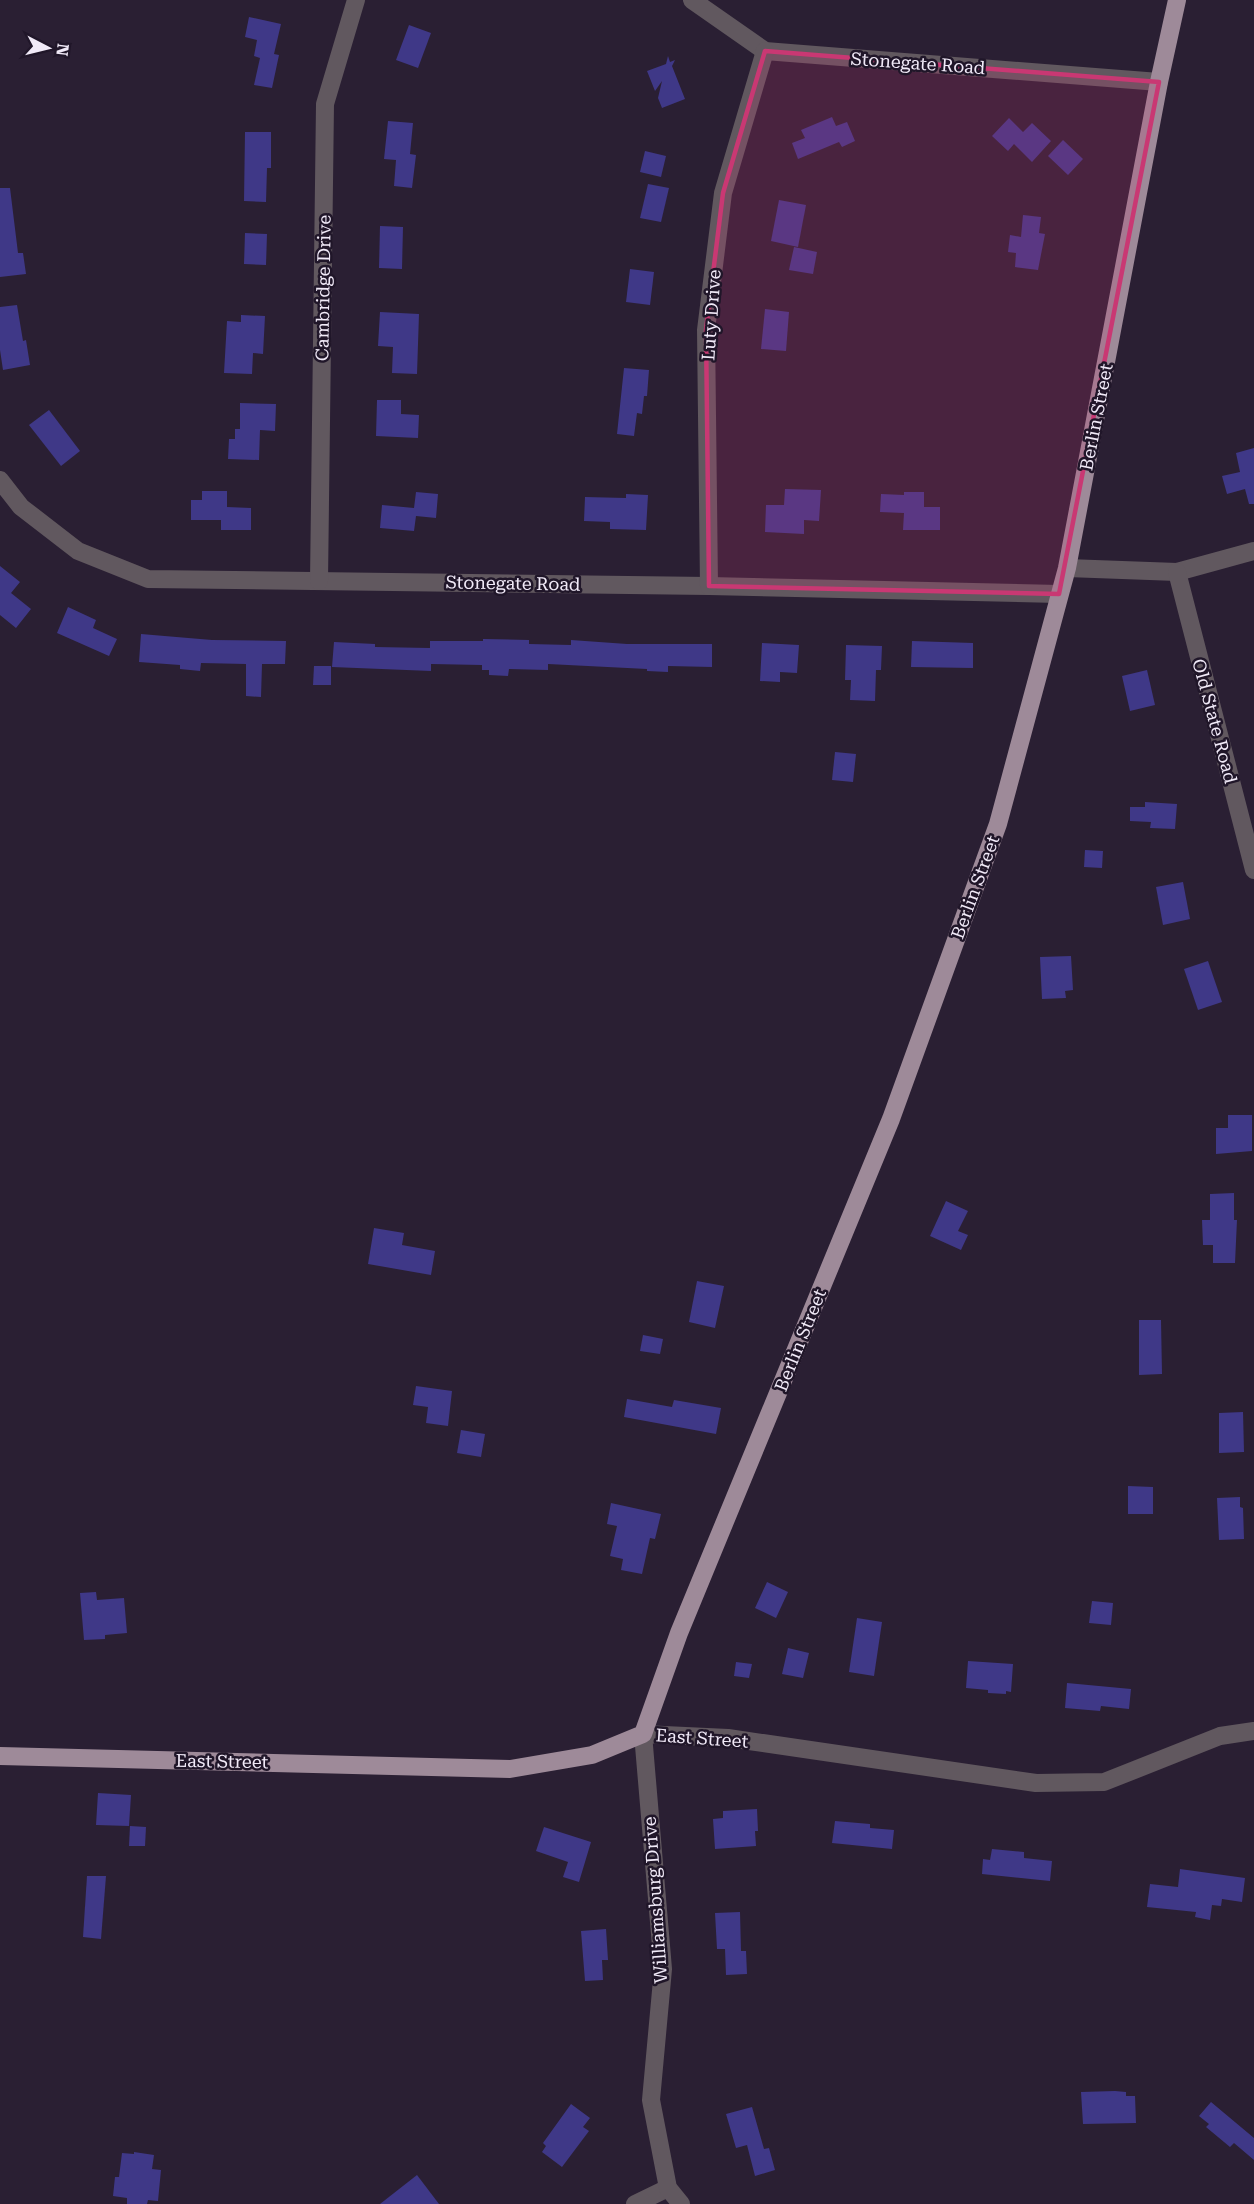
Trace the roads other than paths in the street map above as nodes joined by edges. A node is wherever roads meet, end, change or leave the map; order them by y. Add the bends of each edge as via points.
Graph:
1 (356, 0) edge
2 (692, 0) edge
3 (1177, 0) edge
4 (765, 51) junction
5 (1159, 82) junction
6 (0, 480) edge
7 (1254, 551) edge
8 (1067, 568) junction
9 (1177, 572) junction
10 (319, 581) junction
11 (709, 586) junction
12 (1059, 594) junction
13 (1254, 870) edge
14 (1254, 1731) edge
15 (643, 1734) junction
16 (0, 1756) edge
17 (668, 2188) junction
18 (635, 2204) edge
19 (681, 2204) edge

1 - 10 street, Cambridge Drive via 325,104
2 - 4 street
3 - 5 main road, Berlin Street
4 - 5 street, Stonegate Road
4 - 11 street, Luty Drive via 723,193 706,330
5 - 8 main road, Berlin Street
6 - 10 street, Stonegate Road via 21,507 78,551 147,579
7 - 9 street
8 - 9 street
8 - 12 main road, Berlin Street
9 - 13 street, Old State Road
10 - 11 street, Stonegate Road
11 - 12 street, Stonegate Road
12 - 15 main road, Berlin Street via 998,824 891,1119 679,1633
14 - 15 street, East Street via 1220,1736 1104,1782 1036,1784 728,1738
15 - 16 main road, East Street via 592,1755 510,1769
15 - 17 street, Williamsburg Drive via 663,1969 651,2100
17 - 18 street
17 - 19 street, Williamsburg Drive

